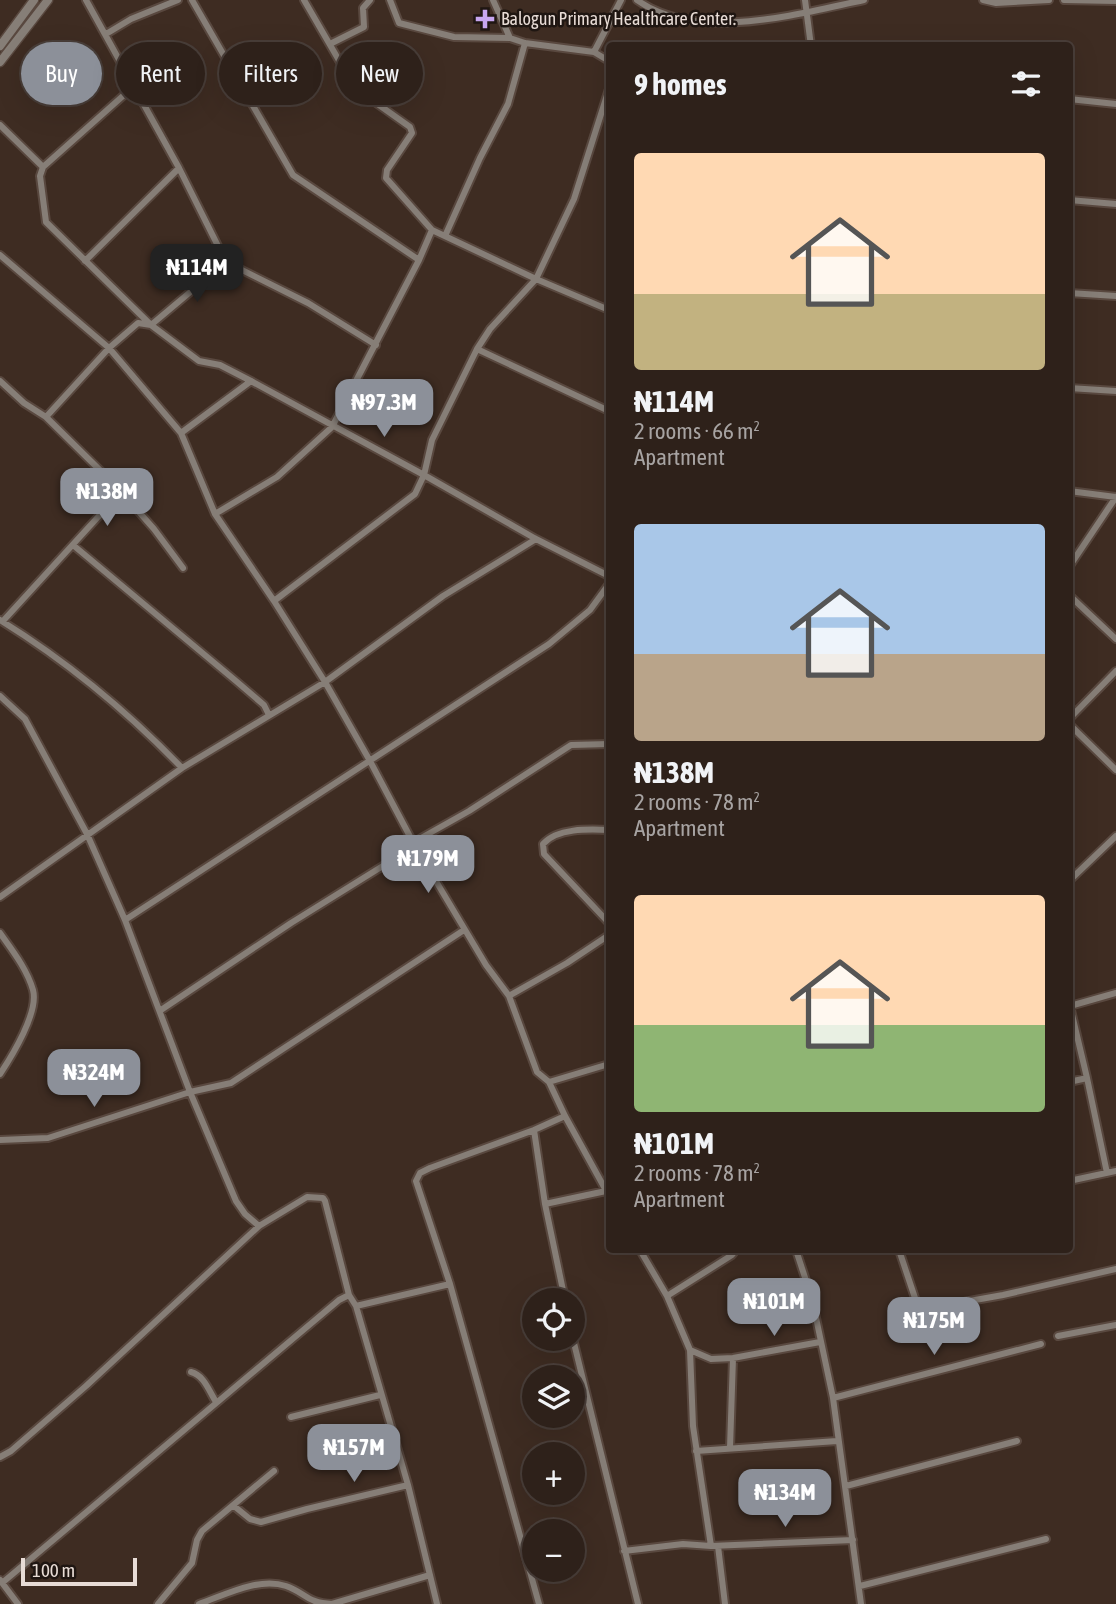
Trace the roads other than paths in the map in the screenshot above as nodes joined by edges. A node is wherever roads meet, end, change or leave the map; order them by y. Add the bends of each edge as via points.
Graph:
1 (34, 0) edge
2 (48, 0) edge
3 (86, 0) edge
4 (178, 0) edge
5 (192, 0) edge
6 (303, 0) edge
7 (370, 0) edge
8 (390, 0) edge
9 (494, 0) edge
10 (621, 0) edge
11 (637, 0) edge
12 (805, 0) edge
13 (864, 0) edge
14 (983, 0) edge
15 (1049, 0) edge
16 (1064, 0) edge
17 (1116, 1) edge
18 (807, 12) junction
19 (106, 34) junction
20 (509, 38) junction
21 (811, 42) edge
22 (525, 43) junction
23 (330, 44) junction
24 (0, 46) edge
25 (594, 52) junction
26 (116, 54) edge
27 (606, 59) edge
28 (0, 62) edge
29 (606, 98) edge
30 (1073, 99) edge
31 (116, 102) edge
32 (1116, 104) edge
33 (143, 105) edge
34 (0, 125) edge
35 (43, 167) junction
36 (179, 168) junction
37 (1073, 200) edge
38 (1116, 204) edge
39 (432, 230) junction
40 (445, 236) junction
41 (0, 255) edge
42 (419, 260) junction
43 (85, 261) junction
44 (226, 262) junction
45 (536, 279) junction
46 (1073, 293) edge
47 (1116, 296) edge
48 (606, 309) edge
49 (151, 325) junction
50 (376, 345) junction
51 (109, 348) junction
52 (477, 349) junction
53 (0, 380) edge
54 (251, 381) junction
55 (1073, 388) edge
56 (1116, 391) edge
57 (606, 410) edge
58 (46, 417) junction
59 (332, 427) junction
60 (181, 433) junction
61 (424, 475) junction
62 (1073, 492) edge
63 (123, 494) junction
64 (1116, 497) edge
65 (1108, 511) junction
66 (215, 513) junction
67 (1116, 514) edge
68 (536, 539) junction
69 (74, 545) junction
70 (1073, 561) edge
71 (183, 568) dead end
72 (606, 574) edge
73 (606, 588) edge
74 (1073, 598) edge
75 (274, 600) junction
76 (1, 620) edge
77 (1116, 639) edge
78 (1116, 671) edge
79 (325, 682) junction
80 (0, 696) edge
81 (269, 715) junction
82 (1073, 717) edge
83 (1073, 725) edge
84 (606, 744) edge
85 (370, 761) junction
86 (182, 768) junction
87 (1116, 771) edge
88 (606, 830) edge
89 (88, 834) junction
90 (1116, 836) edge
91 (415, 846) junction
92 (1073, 877) edge
93 (0, 897) edge
94 (125, 919) junction
95 (606, 920) edge
96 (464, 930) junction
97 (0, 933) edge
98 (606, 937) edge
99 (1116, 993) edge
100 (509, 996) junction
101 (1073, 1004) edge
102 (161, 1010) junction
103 (1073, 1018) edge
104 (606, 1065) edge
105 (0, 1074) edge
106 (1087, 1078) junction
107 (1073, 1081) edge
108 (549, 1082) junction
109 (190, 1092) junction
110 (565, 1116) junction
111 (534, 1130) junction
112 (0, 1140) edge
113 (1116, 1171) edge
114 (1107, 1173) junction
115 (1073, 1180) edge
116 (606, 1189) edge
117 (606, 1193) edge
118 (545, 1204) junction
119 (259, 1226) junction
120 (642, 1253) edge
121 (734, 1253) edge
122 (797, 1253) edge
123 (900, 1253) edge
124 (1116, 1269) edge
125 (450, 1283) junction
126 (562, 1288) edge
127 (349, 1295) junction
128 (667, 1296) junction
129 (356, 1306) junction
130 (1116, 1325) edge
131 (1058, 1336) dead end
132 (820, 1342) junction
133 (1041, 1344) dead end
134 (690, 1350) junction
135 (576, 1351) edge
136 (733, 1358) junction
137 (191, 1372) dead end
138 (380, 1395) junction
139 (833, 1398) junction
140 (216, 1402) junction
141 (291, 1417) dead end
142 (838, 1441) junction
143 (1017, 1441) dead end
144 (730, 1448) junction
145 (696, 1451) junction
146 (0, 1457) edge
147 (274, 1471) dead end
148 (408, 1485) junction
149 (846, 1486) junction
150 (234, 1506) junction
151 (1046, 1539) dead end
152 (853, 1540) junction
153 (714, 1546) junction
154 (624, 1551) junction
155 (430, 1575) junction
156 (1, 1581) edge
157 (860, 1586) junction
158 (18, 1604) edge
159 (158, 1604) edge
160 (199, 1604) edge
161 (437, 1604) edge
162 (539, 1604) edge
163 (638, 1604) edge
164 (725, 1604) edge
165 (861, 1604) edge

1 - 24 street
2 - 28 street
3 - 19 street
4 - 19 street
5 - 42 street via 293,175
6 - 23 street
7 - 23 street via 363,8 364,27
8 - 20 street via 399,23 454,37
9 - 20 street
10 - 25 street
11 - 18 street via 661,13 700,22
12 - 18 street
13 - 18 street
14 - 15 street
16 - 17 street
18 - 21 street
19 - 26 street
20 - 22 street
22 - 25 street
22 - 40 street via 508,104
23 - 39 street via 355,88 410,127 412,133 386,178
25 - 27 street
29 - 45 street via 574,199
30 - 32 street
31 - 35 street
33 - 36 street
34 - 35 street
35 - 43 street via 46,222
36 - 43 street
36 - 44 street
37 - 38 street
39 - 40 street
39 - 42 street
40 - 45 street
41 - 51 street
42 - 50 street
43 - 49 street
44 - 49 street
44 - 50 street via 309,303
45 - 48 street
45 - 52 street via 490,328
46 - 47 street
49 - 51 street via 138,323
49 - 54 street via 199,361 220,365
50 - 59 street
51 - 58 street
51 - 60 street
52 - 57 street
52 - 61 street via 432,440
53 - 58 street
54 - 59 street
54 - 60 street
55 - 56 street
58 - 63 street
59 - 61 street
59 - 66 street via 277,477
60 - 66 street
61 - 68 street
61 - 75 street via 415,494
62 - 64 street
63 - 69 street
63 - 71 street
64 - 65 street
65 - 67 street
65 - 70 street
66 - 75 street
68 - 72 street
68 - 79 street via 443,596
69 - 76 street
69 - 81 street via 264,705
73 - 85 street via 590,610 549,644
74 - 77 street
75 - 79 street
76 - 86 street via 138,722
78 - 82 street
79 - 81 street
79 - 85 street
80 - 89 street via 24,719
81 - 86 street
83 - 87 street
84 - 91 street via 571,745
85 - 91 street
85 - 94 street
86 - 89 street
88 - 95 street via 567,832 549,837 543,844 544,854
89 - 93 street
89 - 94 street
90 - 92 street
91 - 96 street
91 - 102 street
94 - 102 street
96 - 100 street
96 - 109 street via 231,1083
97 - 105 street via 20,962 33,990 34,1005
98 - 100 street
99 - 101 street
100 - 108 street via 537,1072
102 - 109 street
103 - 106 street
104 - 108 street
106 - 107 street
106 - 114 street
108 - 110 street
109 - 112 street via 48,1138
109 - 119 street via 236,1201
110 - 111 street
110 - 116 street
111 - 118 street
111 - 125 street via 420,1173 416,1181
113 - 114 street
114 - 115 street
117 - 118 street
118 - 126 street
119 - 127 street via 307,1197 323,1198
119 - 146 street via 86,1386
120 - 128 street
121 - 128 street
122 - 132 street
123 - 124 street via 917,1304 925,1309
125 - 129 street
125 - 162 street
127 - 129 street
127 - 140 street
128 - 134 street
129 - 138 street
130 - 131 street
132 - 136 street
132 - 139 street
133 - 139 street
134 - 136 street via 711,1359
134 - 145 street
135 - 154 street
136 - 144 street
137 - 140 street via 202,1378
138 - 141 street
138 - 148 street
139 - 142 street
140 - 156 street
142 - 144 street
142 - 149 street
143 - 149 street
144 - 145 street
145 - 153 street
147 - 150 street
148 - 150 street via 261,1522
148 - 155 street
149 - 152 street
150 - 159 street via 202,1531 192,1563
151 - 157 street
152 - 153 street
152 - 157 street
153 - 154 street via 683,1544
153 - 164 street
154 - 163 street
155 - 160 street via 332,1604 316,1603 271,1582
155 - 161 street
156 - 158 street
157 - 165 street

